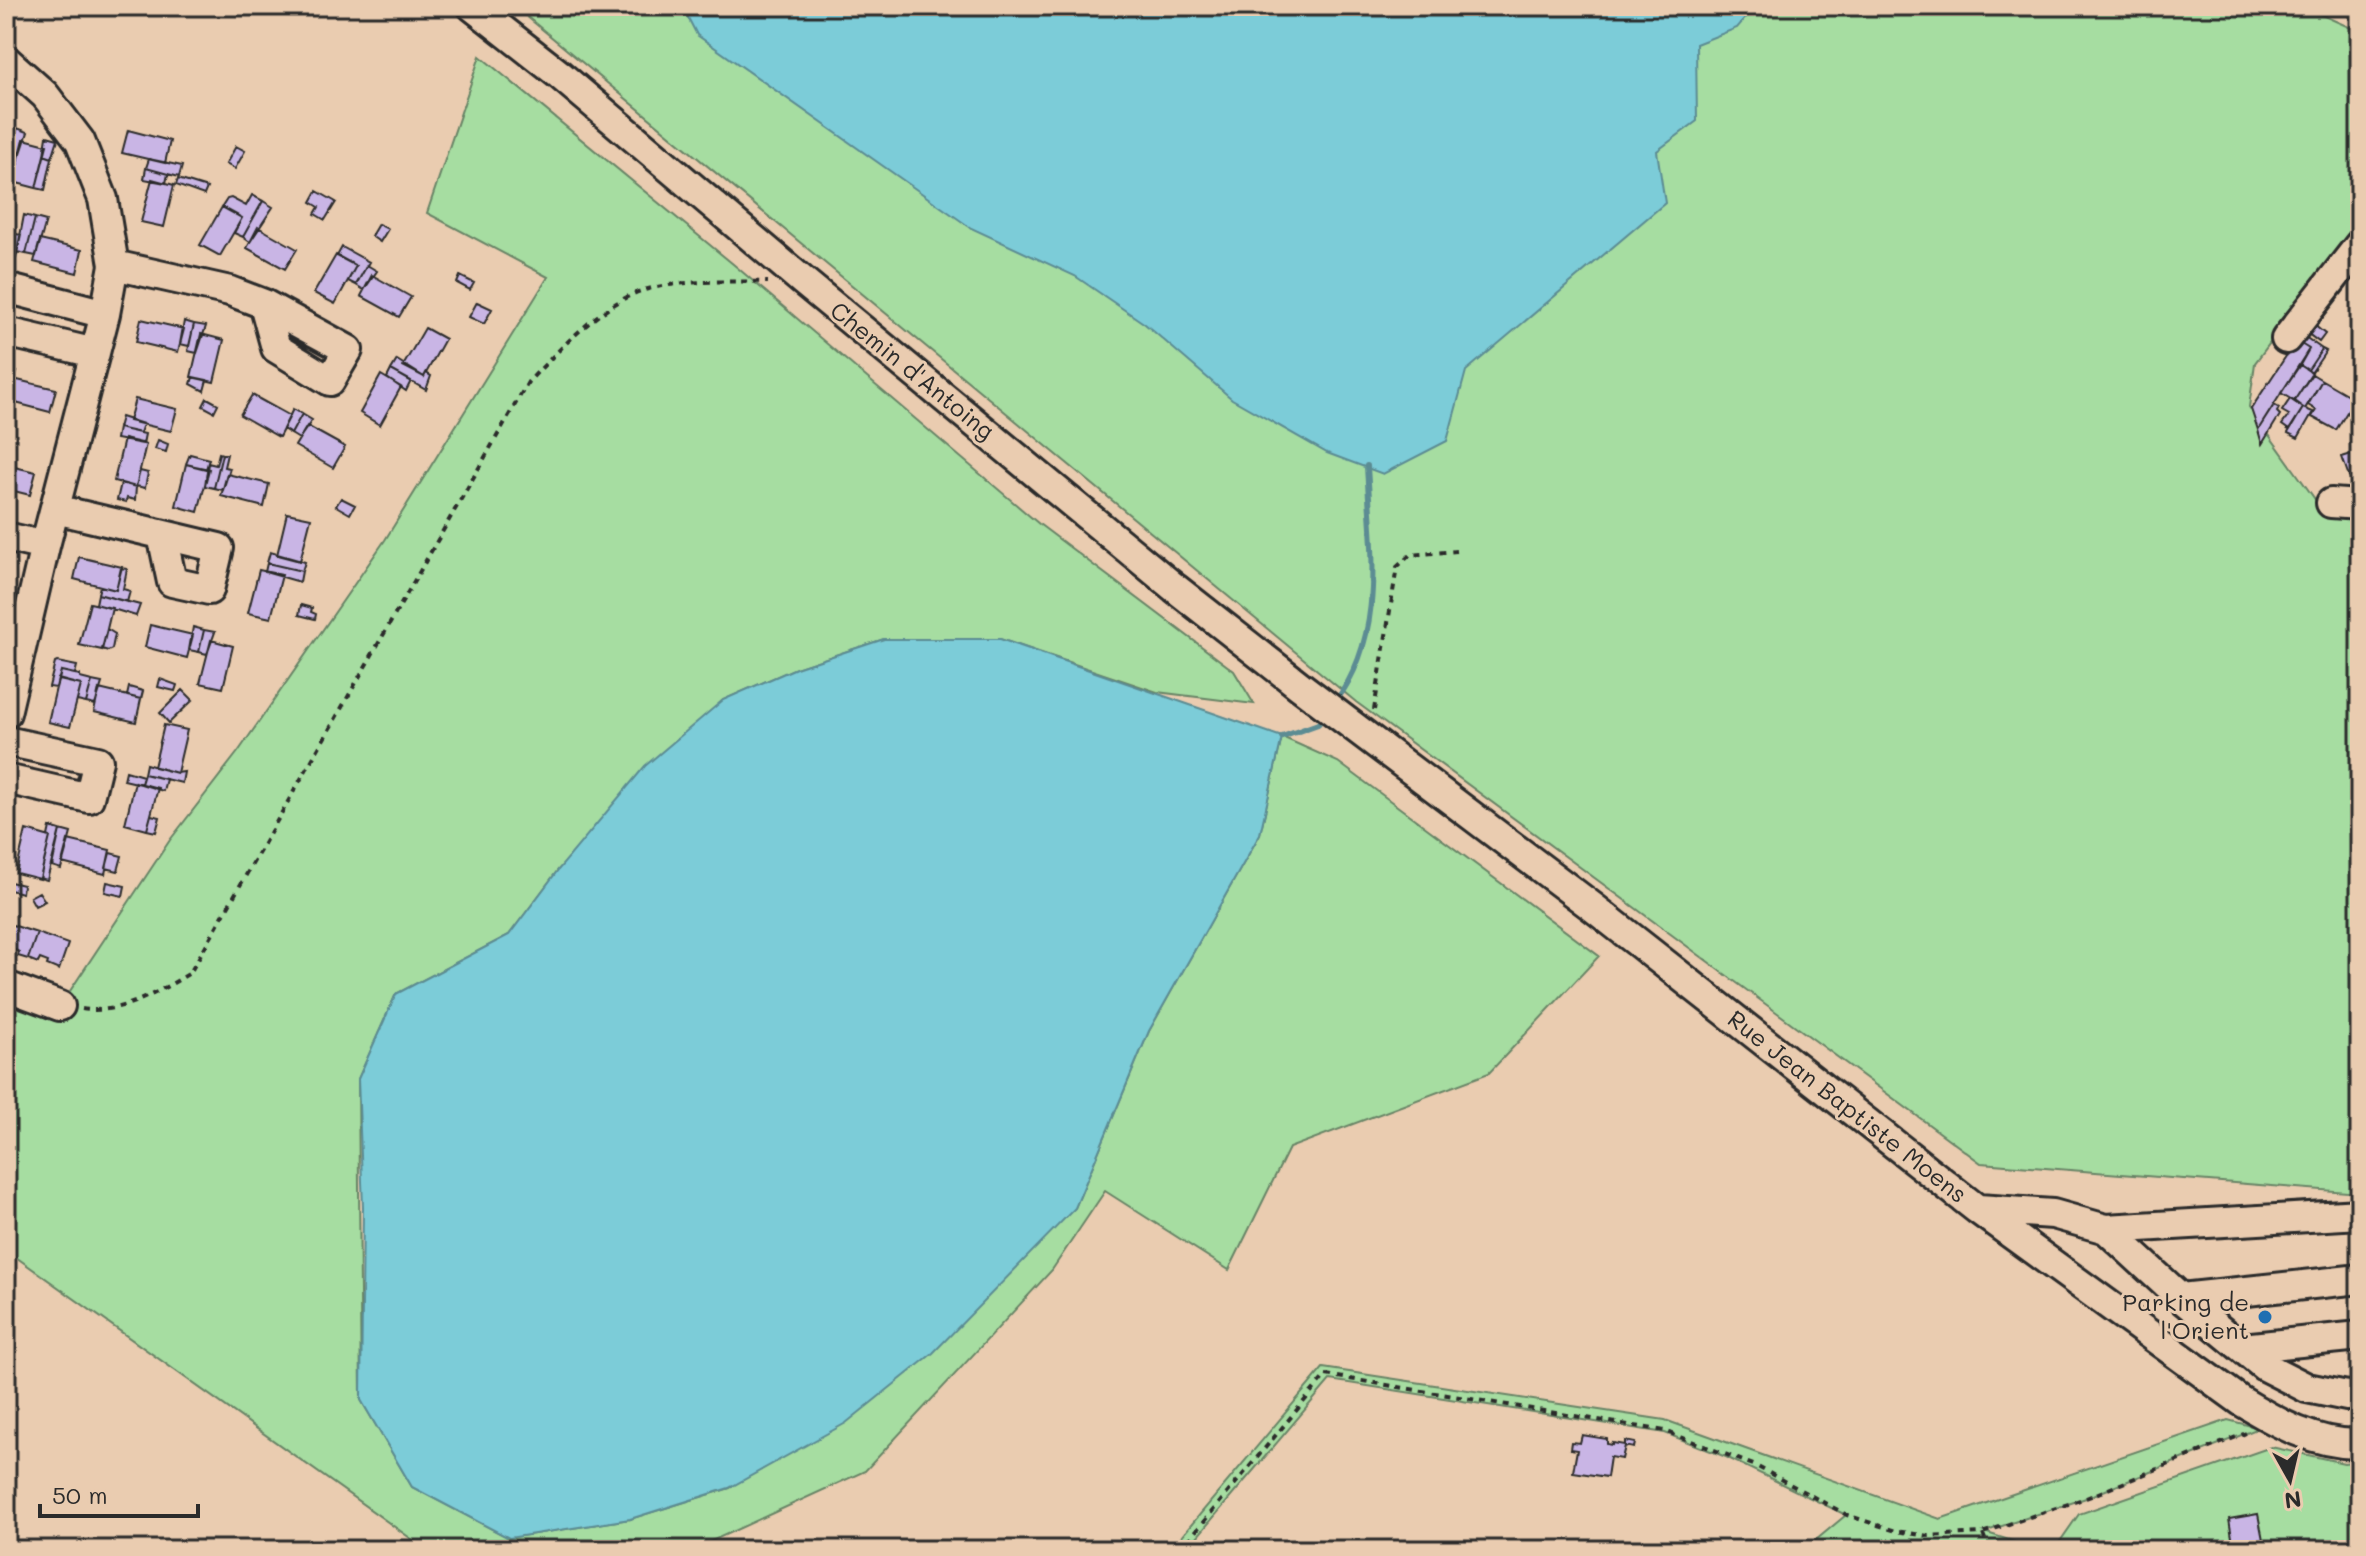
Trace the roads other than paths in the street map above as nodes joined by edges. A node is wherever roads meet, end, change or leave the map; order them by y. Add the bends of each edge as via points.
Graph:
1 (472, 6) edge
2 (6, 60) edge
3 (2360, 244) edge
4 (114, 265) junction
5 (6, 288) edge
6 (264, 304) dead end
7 (105, 314) junction
8 (6, 332) edge
9 (2286, 339) dead end
10 (95, 353) junction
11 (2331, 503) dead end
12 (2360, 505) edge
13 (55, 509) junction
14 (162, 535) dead end
15 (6, 537) edge
16 (45, 546) junction
17 (6, 713) edge
18 (1364, 722) joint
19 (6, 741) edge
20 (6, 779) edge
21 (6, 986) edge
22 (60, 1006) road end
23 (1977, 1209) junction
24 (2360, 1214) edge
25 (2106, 1229) junction
26 (2360, 1279) edge
27 (2181, 1298) junction
28 (2360, 1336) edge
29 (2242, 1348) junction
30 (2360, 1395) edge
31 (2360, 1444) edge

1 - 18 street, Chemin d'Antoing via 1175,588 1300,686
2 - 4 street via 45,95 80,141 103,199
3 - 9 street
4 - 6 street via 230,291
4 - 7 street
5 - 7 street
7 - 10 street
8 - 10 street
10 - 13 street
11 - 12 street
13 - 14 street
13 - 16 street
15 - 16 street
16 - 17 street
18 - 23 street, Rue Jean Baptiste Moens
19 - 20 street via 98,761 89,798
21 - 22 street
23 - 25 street via 2053,1214
23 - 31 street, Rue Jean Baptiste Moens via 2279,1425
24 - 25 street
25 - 27 street
26 - 27 street
27 - 29 street
28 - 29 street
29 - 30 street via 2307,1388

